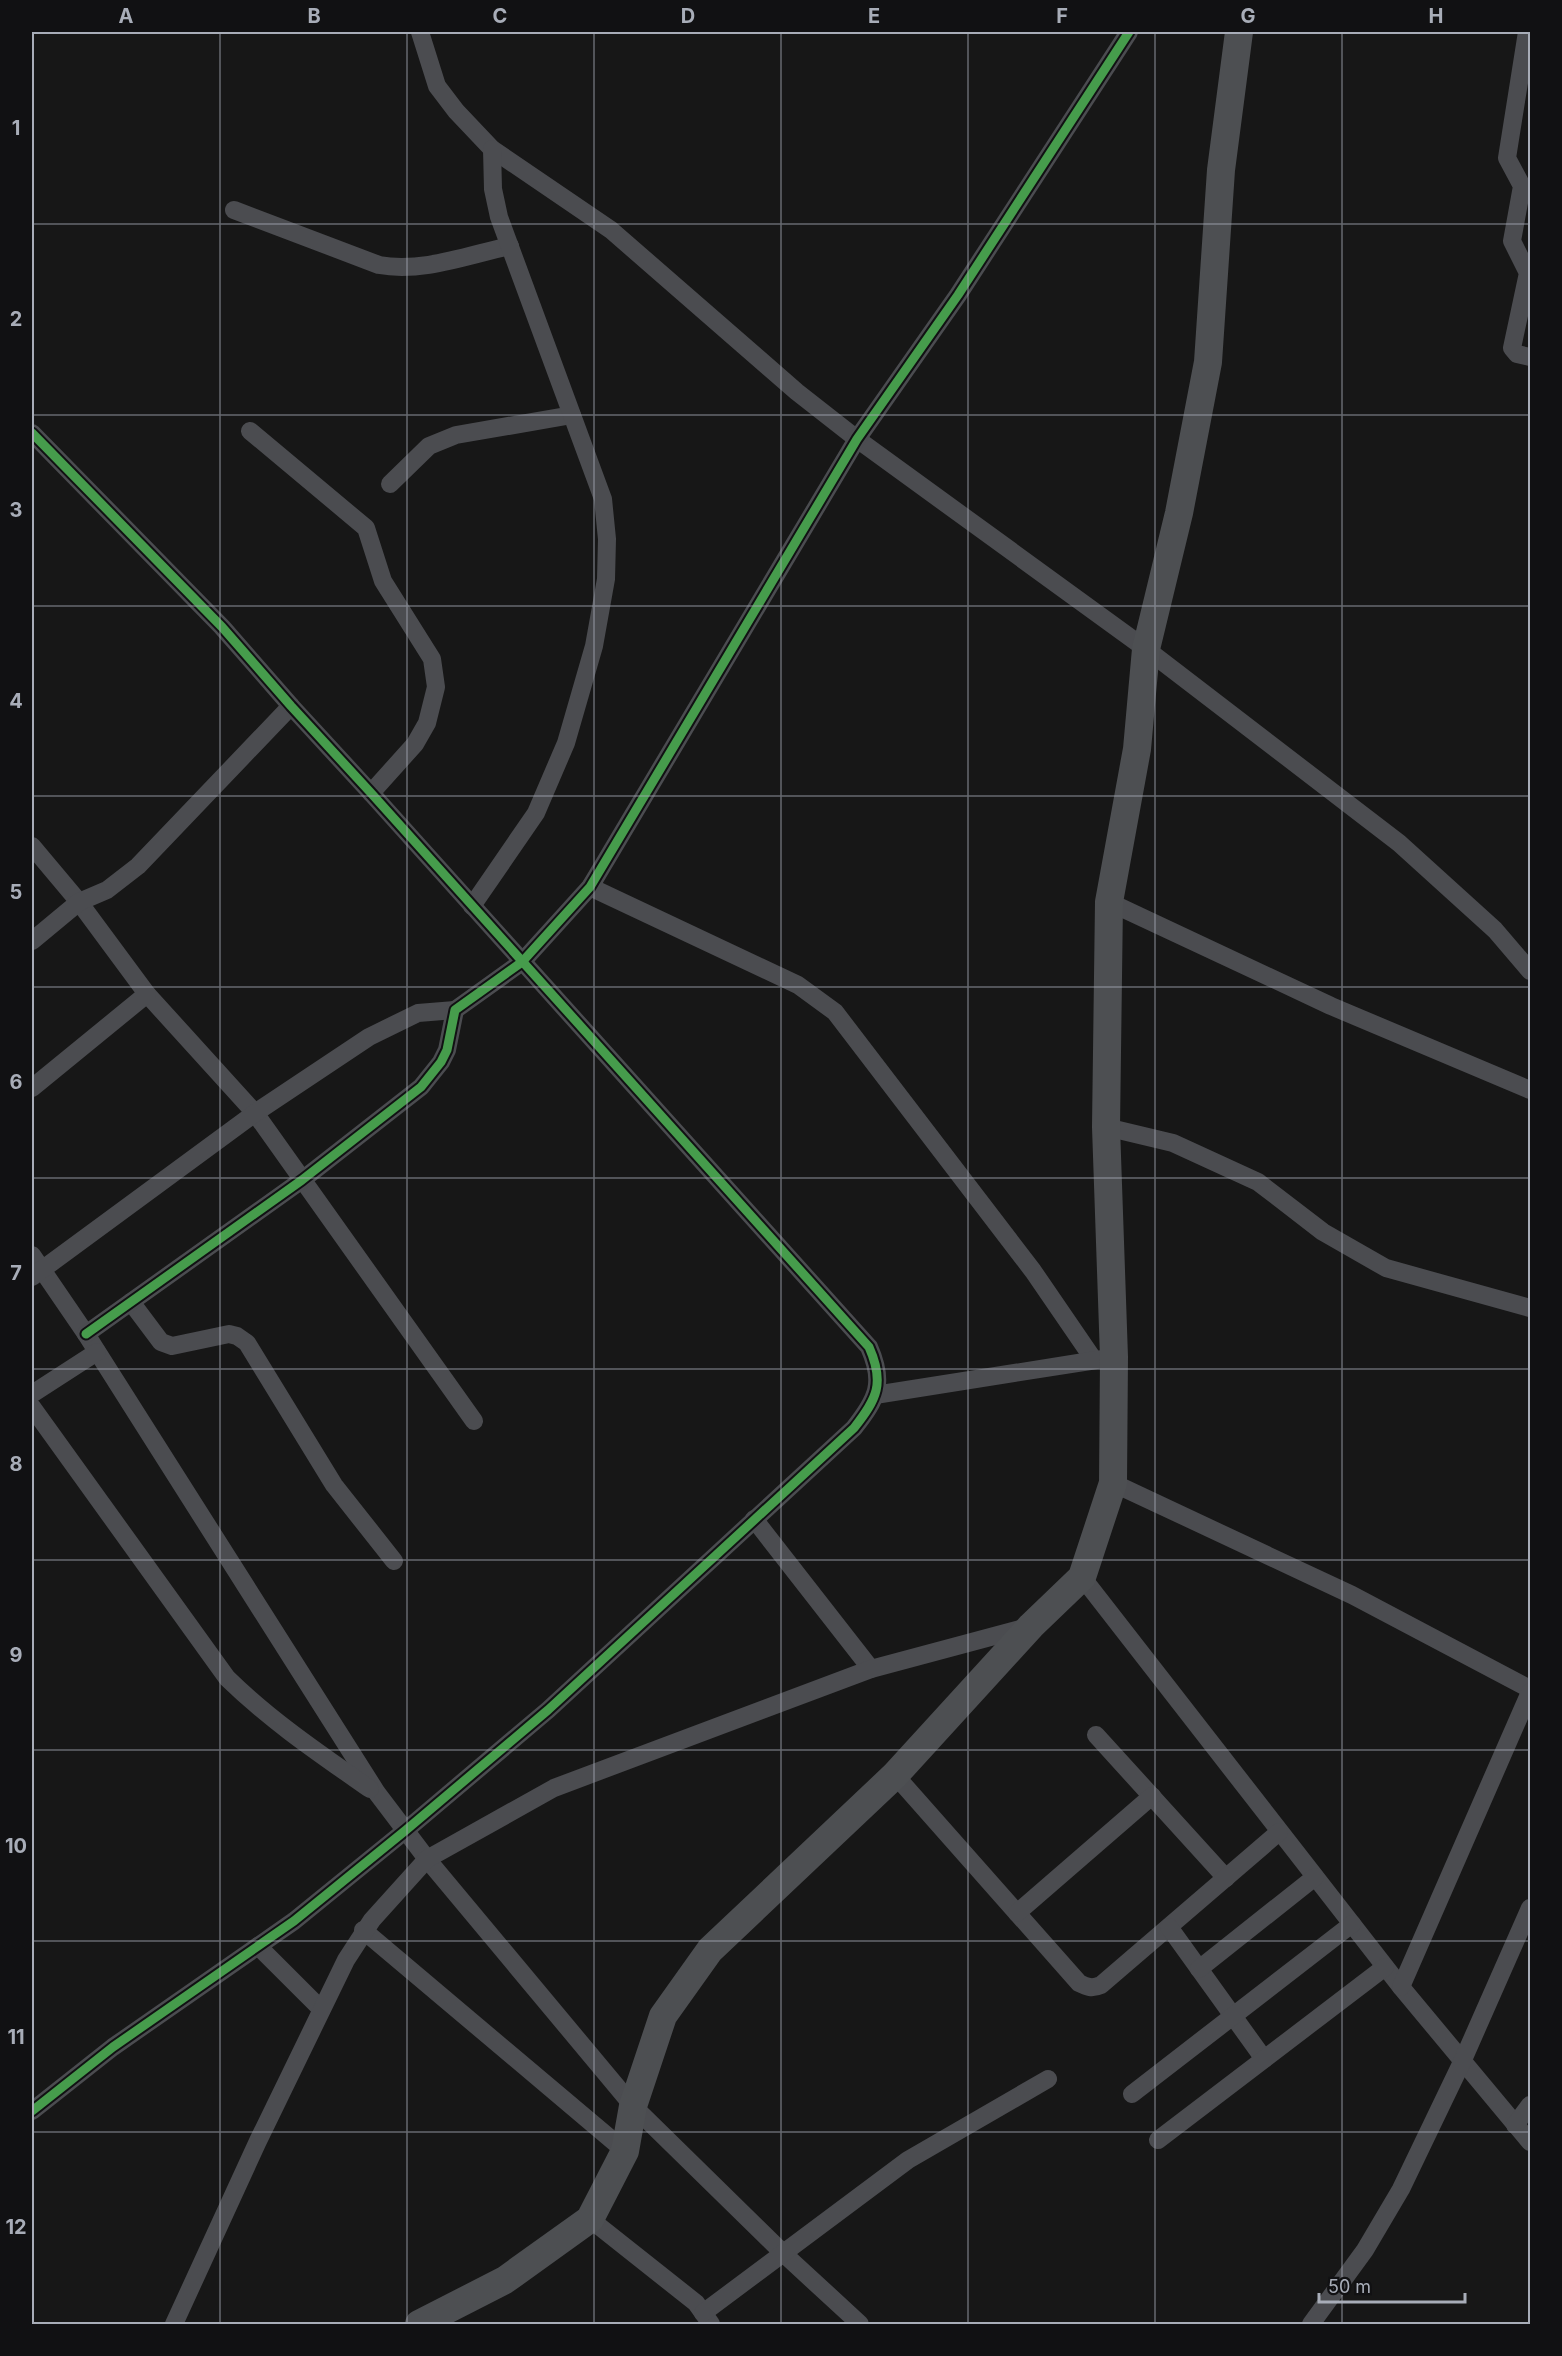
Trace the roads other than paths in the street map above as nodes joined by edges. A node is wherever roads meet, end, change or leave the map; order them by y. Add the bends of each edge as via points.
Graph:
1 (420, 32) edge
2 (1129, 32) edge
3 (1239, 32) edge
4 (1527, 32) edge
5 (492, 149) junction
6 (234, 210) dead end
7 (510, 246) junction
8 (1530, 357) edge
9 (572, 415) junction
10 (250, 431) dead end
11 (32, 433) edge
12 (857, 439) junction
13 (390, 484) dead end
14 (1146, 649) junction
15 (291, 706) junction
16 (371, 793) junction
17 (32, 846) edge
18 (590, 886) junction
19 (80, 902) junction
20 (1109, 902) junction
21 (472, 906) junction
22 (32, 941) edge
23 (522, 962) junction
24 (1530, 971) edge
25 (147, 994) junction
26 (455, 1010) junction
27 (32, 1088) edge
28 (1530, 1090) edge
29 (255, 1113) junction
30 (1107, 1127) junction
31 (302, 1180) junction
32 (35, 1266) edge
33 (131, 1302) junction
34 (1530, 1308) edge
35 (86, 1334) junction
36 (97, 1352) junction
37 (1104, 1359) junction
38 (32, 1394) edge
39 (875, 1395) junction
40 (32, 1407) edge
41 (474, 1421) dead end
42 (1113, 1483) junction
43 (754, 1519) junction
44 (394, 1561) dead end
45 (1082, 1577) junction
46 (1031, 1626) junction
47 (871, 1669) junction
48 (1530, 1691) edge
49 (1096, 1735) dead end
50 (895, 1775) junction
51 (377, 1793) junction
52 (1152, 1796) junction
53 (406, 1830) junction
54 (1279, 1832) junction
55 (427, 1859) junction
56 (1315, 1877) junction
57 (1226, 1878) junction
58 (1530, 1908) edge
59 (1017, 1913) junction
60 (1352, 1924) junction
61 (1168, 1927) junction
62 (363, 1930) junction
63 (258, 1946) junction
64 (1385, 1967) junction
65 (1199, 1969) junction
66 (1401, 1987) junction
67 (321, 2009) junction
68 (1233, 2016) junction
69 (1264, 2059) junction
70 (1462, 2062) junction
71 (1048, 2079) dead end
72 (1132, 2094) dead end
73 (1530, 2105) edge
74 (633, 2106) junction
75 (32, 2110) edge
76 (1515, 2125) junction
77 (1158, 2140) dead end
78 (1530, 2142) edge
79 (625, 2151) junction
80 (590, 2219) junction
81 (784, 2254) junction
82 (707, 2319) edge
83 (174, 2325) edge
84 (419, 2325) edge
85 (860, 2325) edge
86 (1311, 2325) edge

1 - 5 street via 437,86
2 - 12 street via 958,295
3 - 14 main road via 1221,170 1208,362 1179,513
4 - 8 street via 1507,158 1522,186 1512,241 1528,273 1512,348 1517,354
5 - 7 street via 495,203
5 - 12 street via 611,230 797,392
6 - 7 street via 393,267 411,268
7 - 9 street
9 - 13 street via 456,435 429,446
9 - 21 street via 603,499 607,539 606,579 594,646 566,743 536,813
10 - 16 street via 366,528 383,581 432,659 436,687 428,723 415,744
11 - 15 street via 222,627
12 - 14 street
12 - 18 street
14 - 20 main road via 1137,749
14 - 24 street via 1399,843 1495,930
15 - 16 street
15 - 19 street via 138,866 107,891
16 - 21 street
17 - 19 street
18 - 23 street
18 - 37 street via 798,986 835,1012
19 - 22 street
19 - 25 street
20 - 28 street via 1331,1006
20 - 30 main road
21 - 23 street
23 - 26 street
23 - 39 street via 869,1347 878,1368
25 - 27 street
25 - 29 street
26 - 29 street via 418,1013 369,1037
26 - 31 street via 447,1050 422,1087
29 - 31 street
29 - 32 street
30 - 34 street via 1173,1143 1258,1182 1323,1233 1386,1268
30 - 37 main road
31 - 33 street
31 - 41 street
32 - 35 street
33 - 35 street
33 - 44 street via 165,1344 172,1346 229,1334 247,1343 334,1485
35 - 36 street
36 - 38 street
36 - 51 street
37 - 39 street
37 - 42 main road
39 - 43 street via 854,1428
40 - 51 street via 227,1678 287,1731
42 - 45 main road
42 - 48 street via 1352,1595
43 - 47 street
43 - 53 street via 548,1710
45 - 46 main road
45 - 54 street
46 - 47 street
46 - 50 main road
47 - 55 street via 554,1788
48 - 66 street
49 - 52 street
50 - 59 street
50 - 74 main road via 710,1950 663,2016
51 - 53 street
52 - 57 street
52 - 59 street
53 - 55 street
53 - 63 street
54 - 56 street
54 - 57 street
55 - 62 street
55 - 74 street
56 - 60 street
56 - 65 street
57 - 61 street
58 - 70 street
59 - 61 street via 1079,1983 1094,1988
60 - 64 street
60 - 68 street
61 - 65 street
62 - 67 street
62 - 79 street
63 - 67 street
63 - 75 street via 113,2047
64 - 66 street
64 - 69 street
65 - 68 street
66 - 70 street
67 - 83 street
68 - 69 street
68 - 72 street
69 - 77 street
70 - 76 street
70 - 86 street via 1401,2189 1365,2250
71 - 81 street via 908,2160
73 - 76 street
74 - 79 main road
74 - 81 street
76 - 78 street
79 - 80 main road
80 - 82 street via 696,2303
80 - 84 main road via 505,2280
81 - 82 street
81 - 85 street

